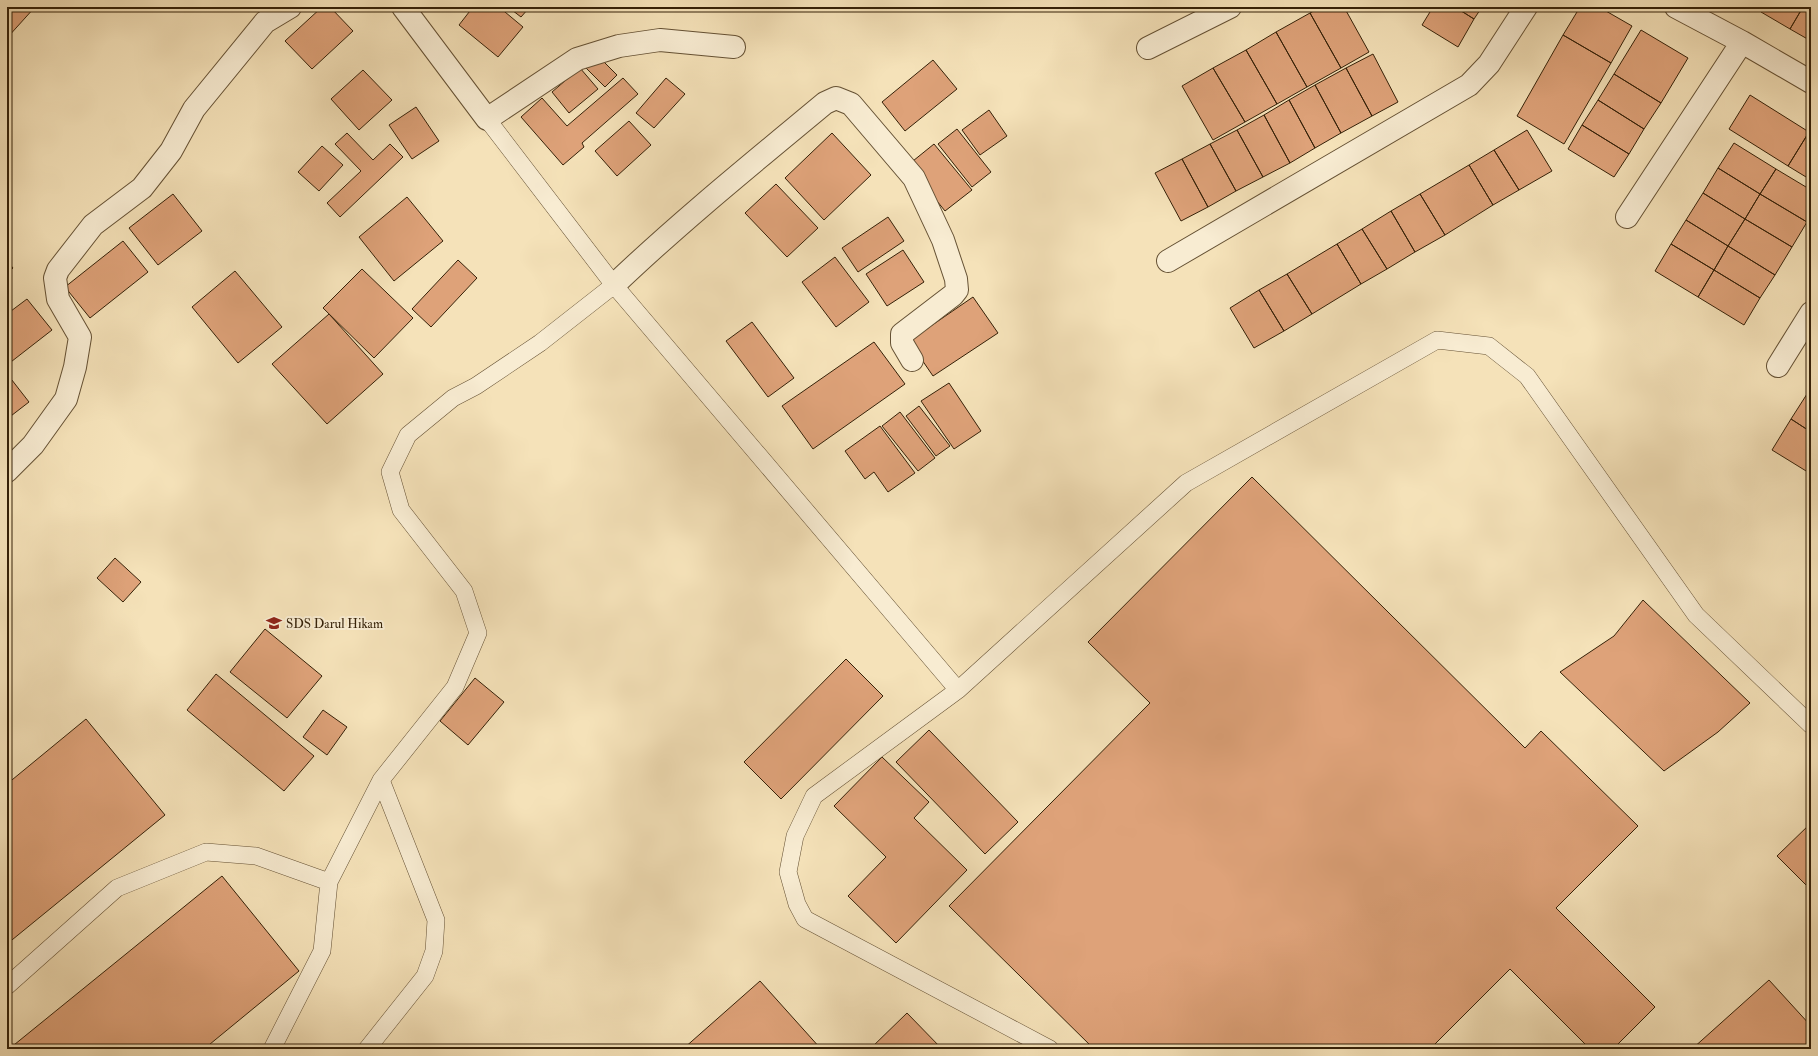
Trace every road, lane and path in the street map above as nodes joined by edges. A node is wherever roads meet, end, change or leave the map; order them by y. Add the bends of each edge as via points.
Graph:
1 (290, 7) edge
2 (403, 7) edge
3 (1230, 7) edge
4 (1526, 7) edge
5 (1676, 7) edge
6 (1742, 42) junction
7 (734, 48) dead end
8 (1148, 48) dead end
9 (1811, 82) edge
10 (487, 119) junction
11 (1627, 217) dead end
12 (1168, 261) dead end
13 (614, 285) junction
14 (1811, 313) edge
15 (912, 360) dead end
16 (1778, 366) dead end
17 (7, 471) edge
18 (958, 690) junction
19 (1811, 726) edge
20 (381, 780) junction
21 (329, 882) junction
22 (7, 986) edge
23 (272, 1049) edge
24 (368, 1049) edge
25 (1050, 1049) edge

1 - 17 street via 265,22 194,109 171,151 142,188 93,225 58,270 55,278 58,299 80,337 75,367 66,399 33,446
2 - 10 street
3 - 8 street
4 - 12 street via 1489,64 1469,85
5 - 6 street
6 - 9 street
6 - 11 street
7 - 10 street via 660,40 619,46 577,59
10 - 13 lane
13 - 15 street via 825,102 836,98 851,104 914,178 943,240 956,279 957,290 953,295 902,334 902,343
13 - 18 lane
13 - 20 lane via 540,343 476,386 453,398 408,435 390,472 401,510 464,591 478,633 455,687
14 - 16 street
18 - 19 lane via 1186,483 1437,340 1489,346 1527,376 1696,616
18 - 25 lane via 814,796 795,836 788,872 797,904 805,919
20 - 21 lane
20 - 24 lane via 436,920 434,951 425,976
21 - 22 lane via 256,856 206,852 117,888
21 - 23 lane via 322,951

